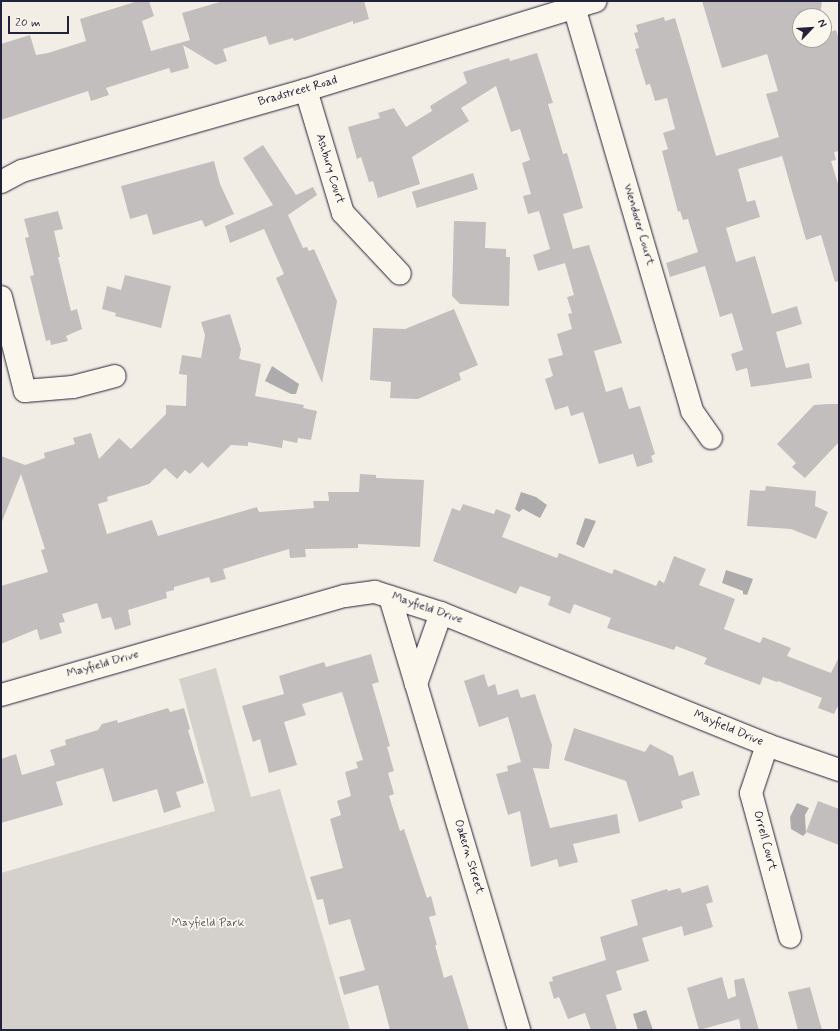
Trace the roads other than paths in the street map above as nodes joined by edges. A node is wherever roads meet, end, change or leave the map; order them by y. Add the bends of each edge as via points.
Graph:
1 (596, 1) edge
2 (574, 7) junction
3 (306, 90) junction
4 (1, 182) edge
5 (400, 274) dead end
6 (1, 297) edge
7 (115, 376) dead end
8 (711, 438) dead end
9 (390, 597) junction
10 (441, 613) junction
11 (416, 684) junction
12 (1, 695) edge
13 (767, 745) junction
14 (839, 770) edge
15 (790, 937) dead end
16 (519, 1030) edge

1 - 2 street, Bradstreet Road
2 - 3 street, Bradstreet Road
2 - 8 street, Wendover Court via 692,411
3 - 4 street, Bradstreet Road via 22,170
3 - 5 street, Ashbury Court via 343,213
6 - 7 street via 25,391 73,387
9 - 10 street, Mayfield Drive
9 - 11 street, Oakern Street
9 - 12 street, Mayfield Drive via 375,592 345,596
10 - 11 street
10 - 13 street, Mayfield Drive
11 - 16 street, Oakern Street
13 - 14 street, Mayfield Drive
13 - 15 street, Orrell Court via 752,793

